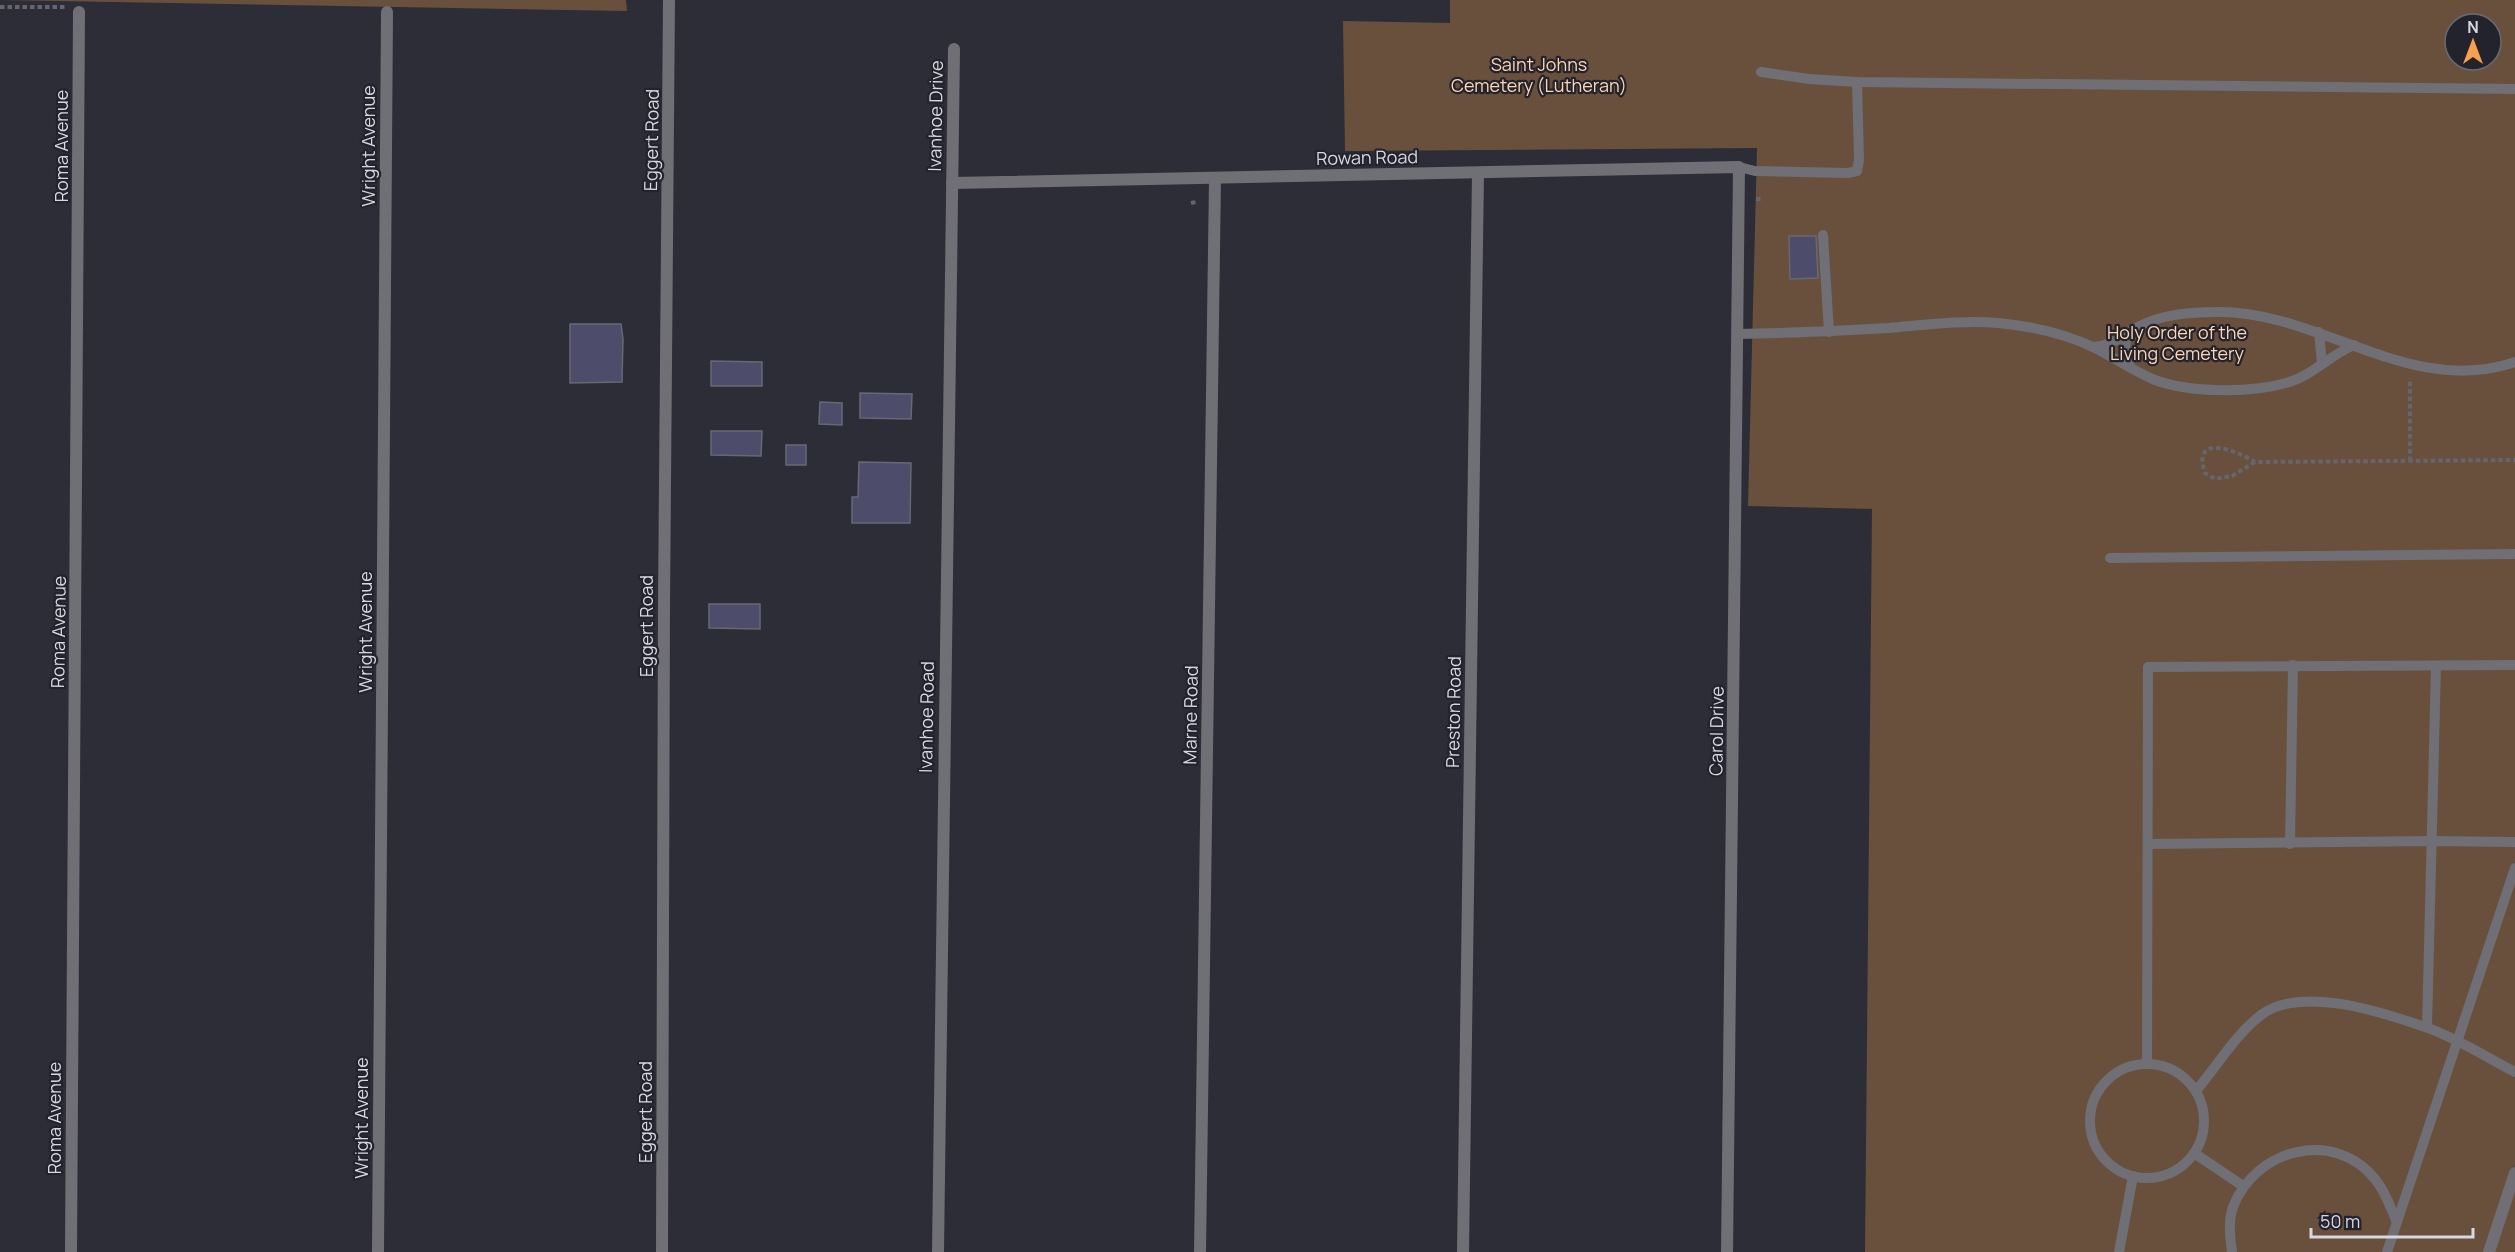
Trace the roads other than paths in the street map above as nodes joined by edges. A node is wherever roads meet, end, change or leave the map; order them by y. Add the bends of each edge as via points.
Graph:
1 (669, 0) edge
2 (79, 12) road end
3 (387, 12) dead end
4 (954, 49) dead end
5 (1761, 72) dead end
6 (1857, 82) junction
7 (2515, 89) edge
8 (1739, 167) junction
9 (1478, 173) junction
10 (1215, 178) junction
11 (952, 183) junction
12 (1822, 235) dead end
13 (1829, 332) junction
14 (2319, 332) junction
15 (1738, 334) junction
16 (2127, 336) junction
17 (2354, 345) junction
18 (2093, 347) junction
19 (2515, 362) edge
20 (2322, 363) junction
21 (2130, 366) junction
22 (2515, 554) edge
23 (2110, 558) dead end
24 (2293, 665) junction
25 (2515, 665) edge
26 (2436, 666) junction
27 (2432, 841) junction
28 (2515, 842) edge
29 (2149, 844) junction
30 (2290, 844) junction
31 (2515, 868) edge
32 (2427, 1027) junction
33 (2457, 1043) junction
34 (2147, 1064) junction
35 (2515, 1072) edge
36 (2196, 1091) junction
37 (2194, 1153) junction
38 (2515, 1173) edge
39 (2133, 1176) junction
40 (2243, 1186) junction
41 (2396, 1220) junction
42 (70, 1252) edge
43 (378, 1252) edge
44 (662, 1252) edge
45 (938, 1252) edge
46 (1200, 1252) edge
47 (1463, 1252) edge
48 (1727, 1252) edge
49 (2120, 1252) edge
50 (2232, 1252) edge
51 (2387, 1252) edge
52 (2489, 1252) edge

1 - 44 street, Eggert Road
2 - 42 street, Roma Avenue
3 - 43 street, Wright Avenue
4 - 11 street, Ivanhoe Drive
5 - 6 lane
6 - 7 lane
6 - 8 lane via 1857,171 1763,171
8 - 9 street, Rowan Road
8 - 15 street, Carol Drive
9 - 10 street, Rowan Road
9 - 47 street, Preston Road
10 - 11 street, Rowan Road
10 - 46 street, Marne Road
11 - 45 street, Ivanhoe Road
12 - 13 lane
13 - 15 lane
13 - 18 lane via 1977,322 2036,330
14 - 16 lane via 2263,316 2219,312 2165,316
14 - 17 lane
14 - 20 lane
15 - 48 street, Carol Drive
16 - 18 lane
16 - 21 lane via 2125,348
17 - 19 lane via 2414,366 2461,370
17 - 20 lane
18 - 21 lane
20 - 21 lane via 2303,377 2286,383 2225,389 2165,383
22 - 23 lane
24 - 26 lane
24 - 29 lane via 2148,667
24 - 30 lane
25 - 26 lane
26 - 27 lane
27 - 28 lane
27 - 30 lane
27 - 32 lane
29 - 30 lane
29 - 34 lane
31 - 33 lane
32 - 33 lane
32 - 36 lane via 2335,1002 2285,1003 2262,1014
33 - 35 lane
33 - 41 lane
34 - 36 lane via 2175,1071
34 - 39 lane via 2124,1068 2104,1082 2092,1102 2090,1126 2096,1148 2112,1166
36 - 37 lane via 2202,1103 2204,1128
37 - 39 lane via 2178,1169 2156,1177
37 - 40 lane
38 - 52 street
39 - 49 lane
40 - 41 lane via 2276,1158 2296,1151 2339,1154 2374,1178
40 - 50 lane via 2232,1208
41 - 51 lane

